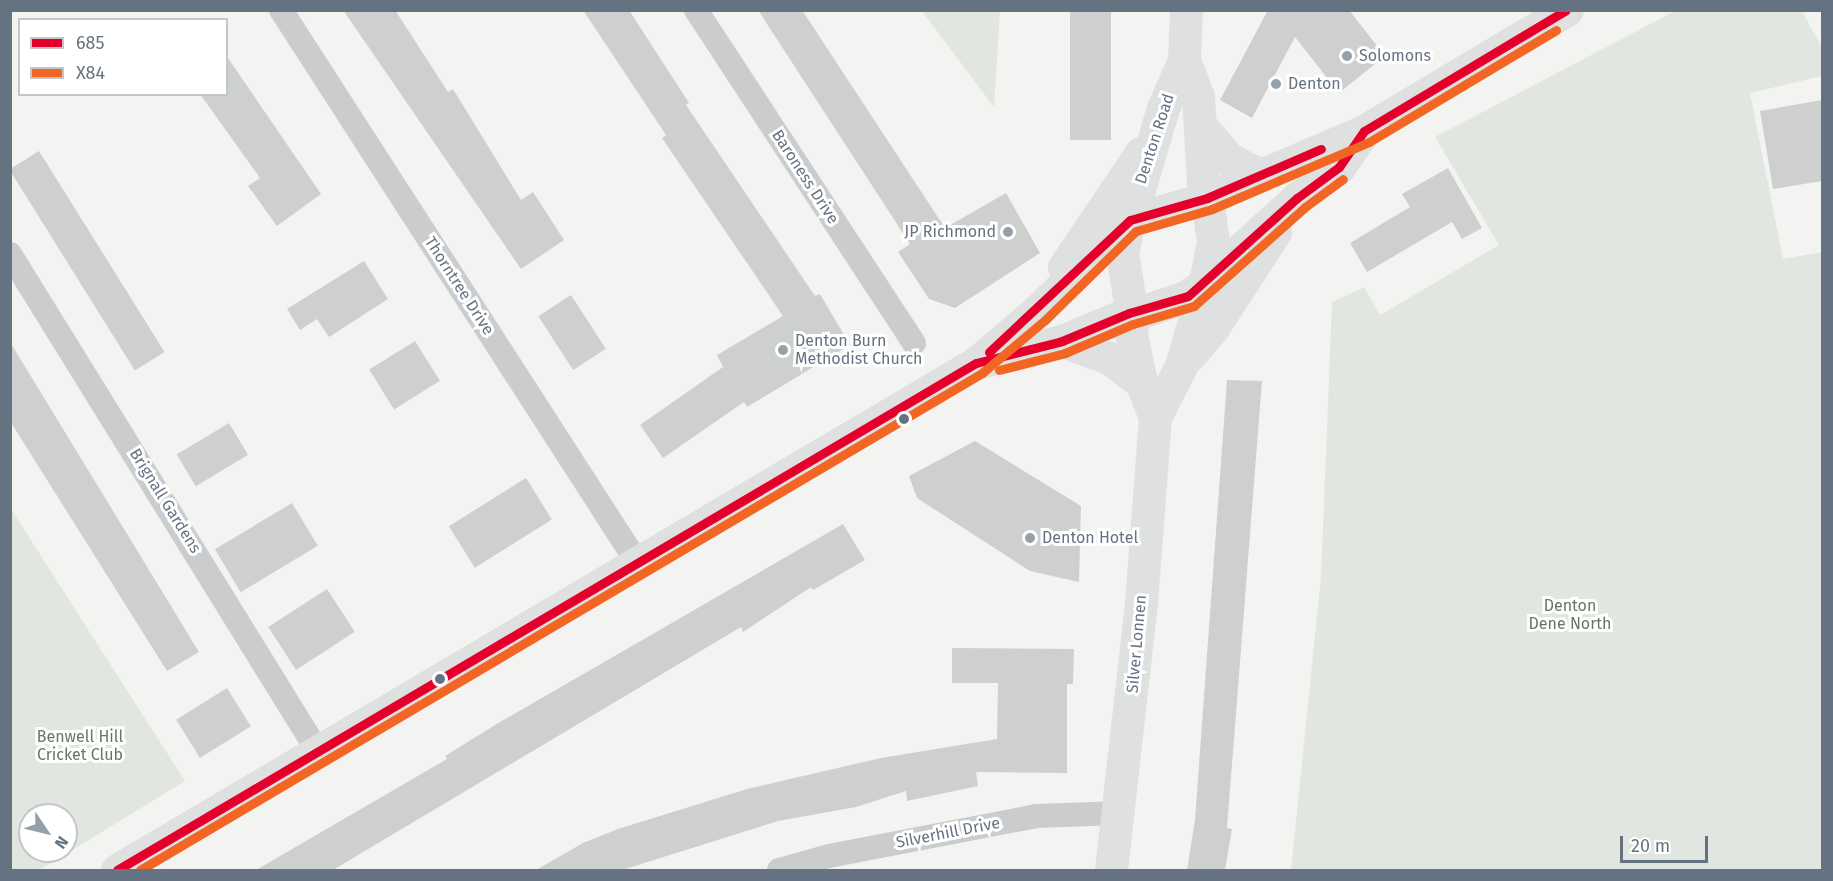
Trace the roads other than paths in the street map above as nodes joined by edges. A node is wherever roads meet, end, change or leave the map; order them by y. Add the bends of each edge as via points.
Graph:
1 (281, 10) edge
2 (696, 10) edge
3 (1186, 10) edge
4 (1567, 10) edge
5 (1184, 60) junction
6 (1200, 125) junction
7 (1364, 131) junction
8 (1154, 135) junction
9 (1260, 175) junction
10 (1205, 198) junction
11 (1297, 198) junction
12 (1129, 221) junction
13 (10, 254) edge
14 (1206, 281) junction
15 (1036, 311) junction
16 (1131, 314) junction
17 (1062, 341) junction
18 (914, 343) dead end
19 (976, 363) junction
20 (1181, 366) junction
21 (1141, 382) junction
22 (1155, 417) junction
23 (637, 562) junction
24 (317, 750) junction
25 (1120, 813) junction
26 (117, 870) edge
27 (779, 870) edge
28 (1112, 870) edge

1 - 23 street, Thorntree Drive
2 - 18 street, Baroness Drive
3 - 5 main road, Denton Road
4 - 7 main road
5 - 6 main road, Denton Road via 1198,96
5 - 8 main road, Denton Road
6 - 9 main road via 1229,159
6 - 10 main road, Denton Road
7 - 9 main road
7 - 11 main road via 1339,167
8 - 12 main road, Denton Road
8 - 15 main road
9 - 10 main road
10 - 12 main road
10 - 14 main road, Denton Road via 1213,242
11 - 14 main road
11 - 20 main road via 1214,326
12 - 15 main road
12 - 16 main road, Denton Road via 1122,253
13 - 24 street, Brignall Gardens
14 - 16 main road via 1188,296
14 - 20 main road, Silver Lonnen
15 - 19 main road
16 - 17 main road
16 - 21 main road, Silver Lonnen
17 - 19 main road
17 - 21 main road via 1109,358
19 - 23 main road
20 - 22 main road, Silver Lonnen
21 - 22 main road, Silver Lonnen
22 - 25 main road, Silver Lonnen
23 - 24 main road
24 - 26 main road
25 - 27 street, Silverhill Drive via 1036,816 829,856
25 - 28 main road, Silver Lonnen

